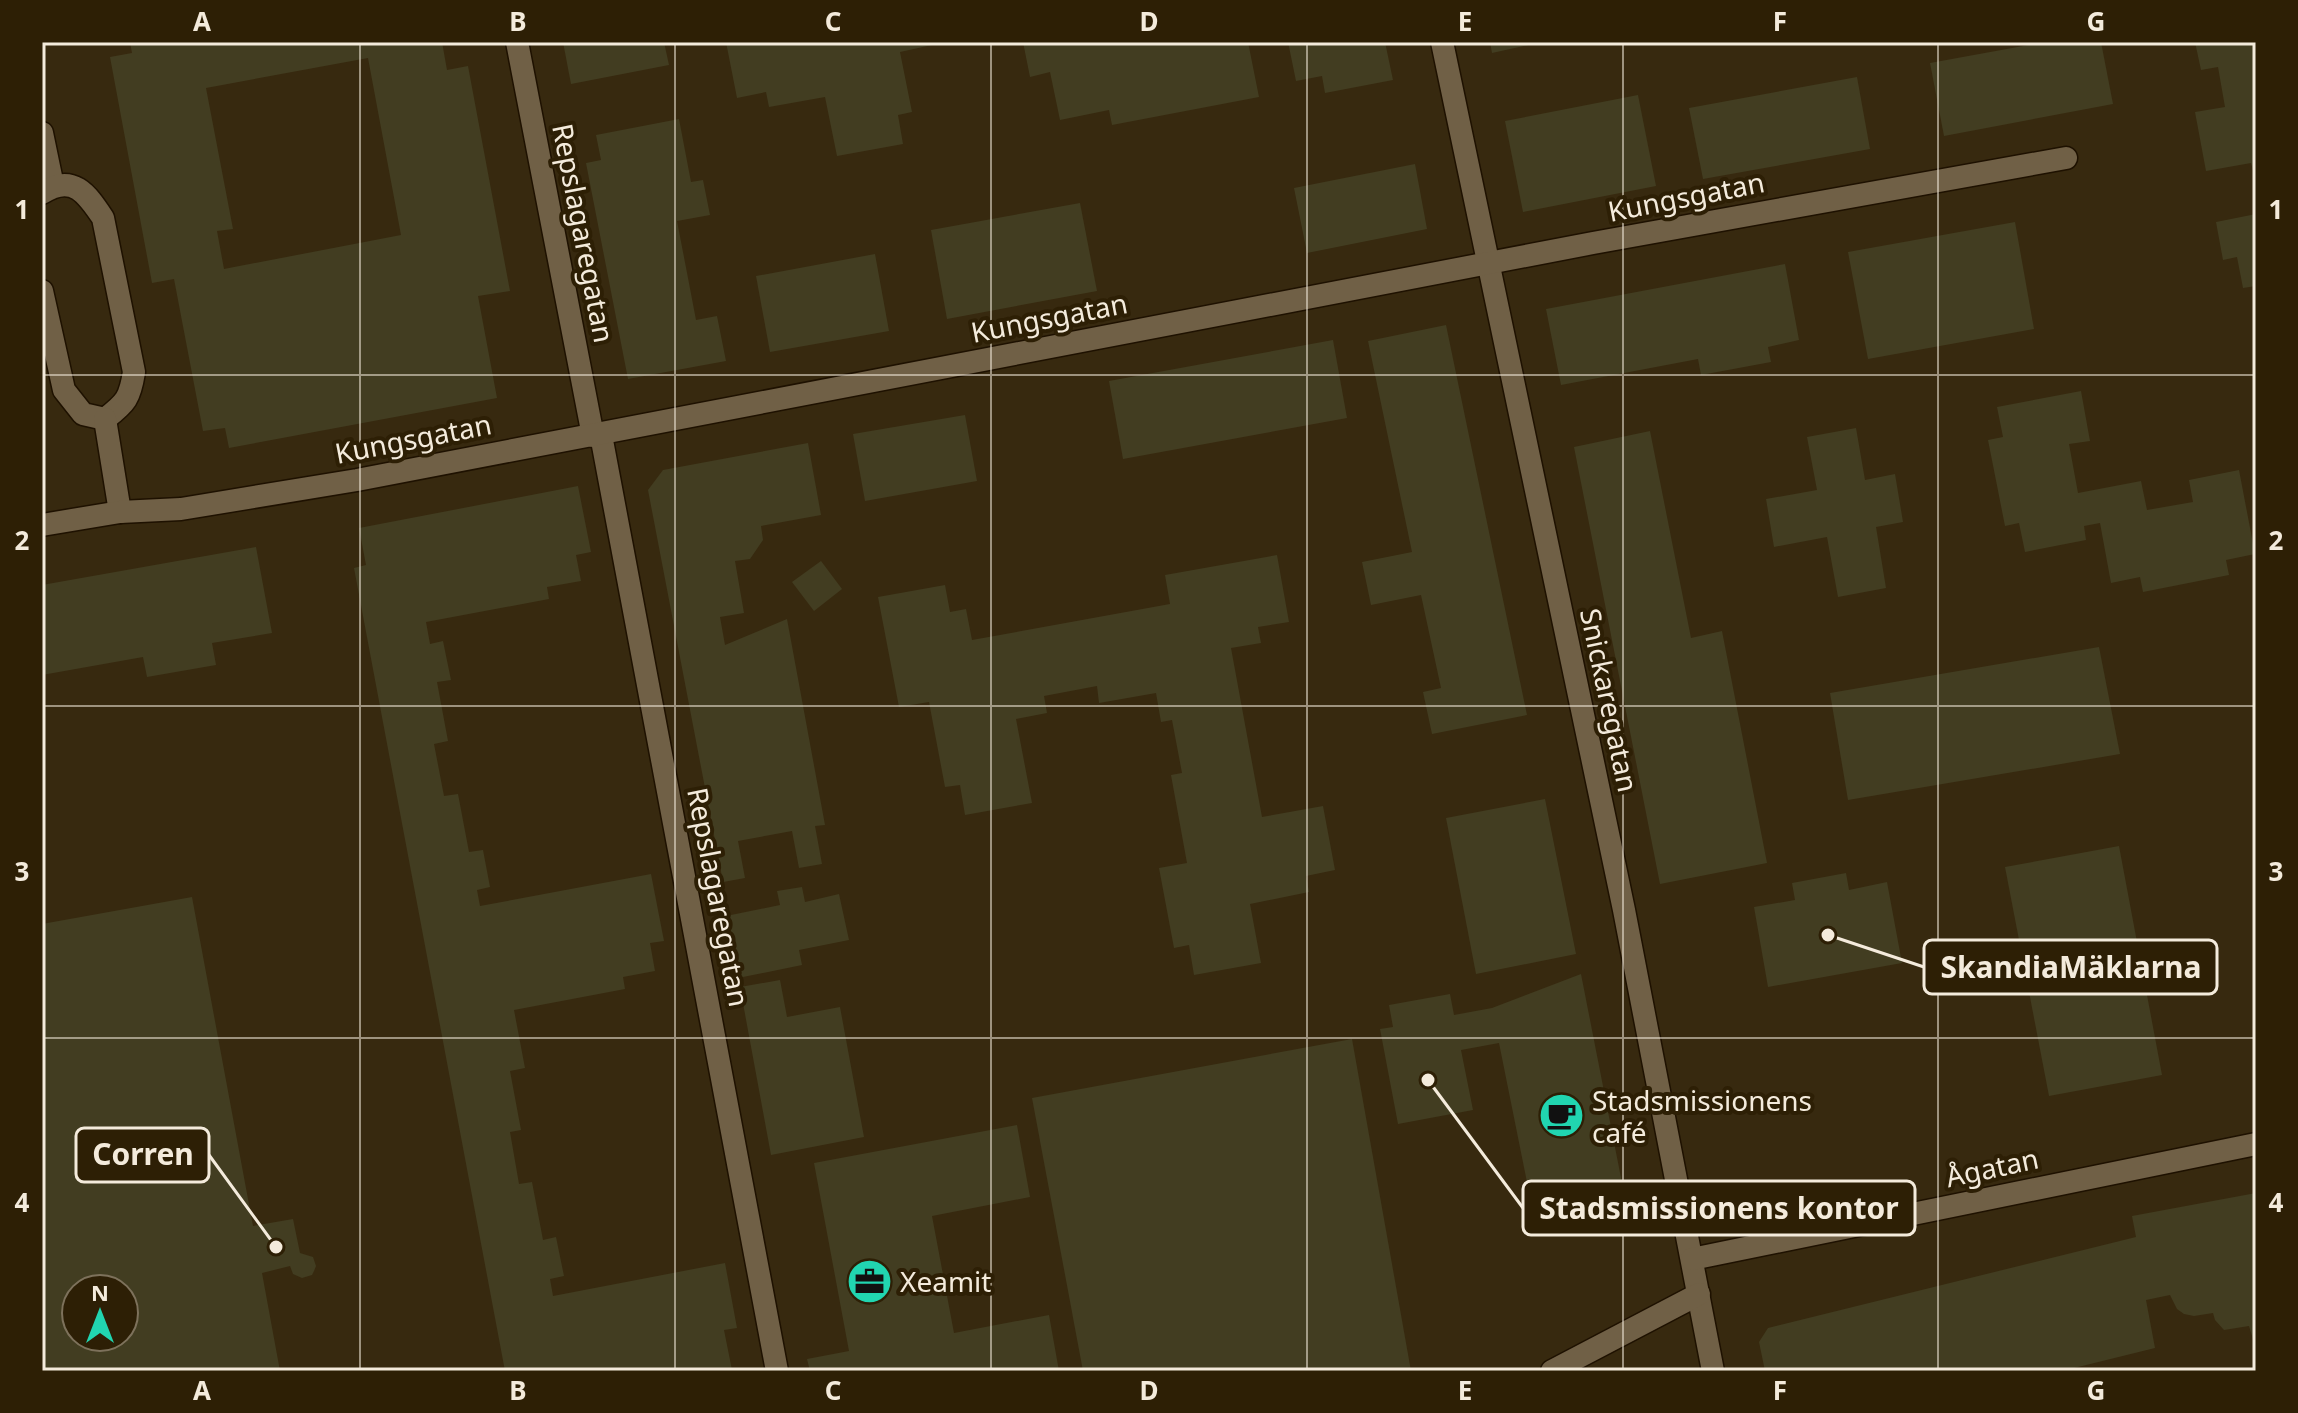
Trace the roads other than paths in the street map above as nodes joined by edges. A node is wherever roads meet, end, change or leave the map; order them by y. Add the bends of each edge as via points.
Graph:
1 (517, 42) edge
2 (1442, 42) edge
3 (42, 133) edge
4 (2066, 158) dead end
5 (48, 189) edge
6 (1488, 264) junction
7 (42, 291) edge
8 (105, 419) junction
9 (597, 436) junction
10 (120, 512) junction
11 (42, 525) edge
12 (2256, 1144) edge
13 (1692, 1259) junction
14 (1699, 1294) junction
15 (777, 1371) edge
16 (1552, 1371) edge
17 (1713, 1371) edge

1 - 9 street, Repslagaregatan
2 - 6 street, Snickaregatan
3 - 5 street
4 - 6 street, Kungsgatan
5 - 8 street via 79,189 103,218 134,372 123,405
6 - 9 street, Kungsgatan
6 - 13 street, Snickaregatan
7 - 8 street via 64,390 83,414
8 - 10 street
9 - 10 street, Kungsgatan via 181,509
9 - 15 street, Repslagaregatan
10 - 11 street, Kungsgatan
12 - 13 street, Ågatan
13 - 14 street, Snickaregatan
14 - 16 street
14 - 17 street, Snickaregatan

